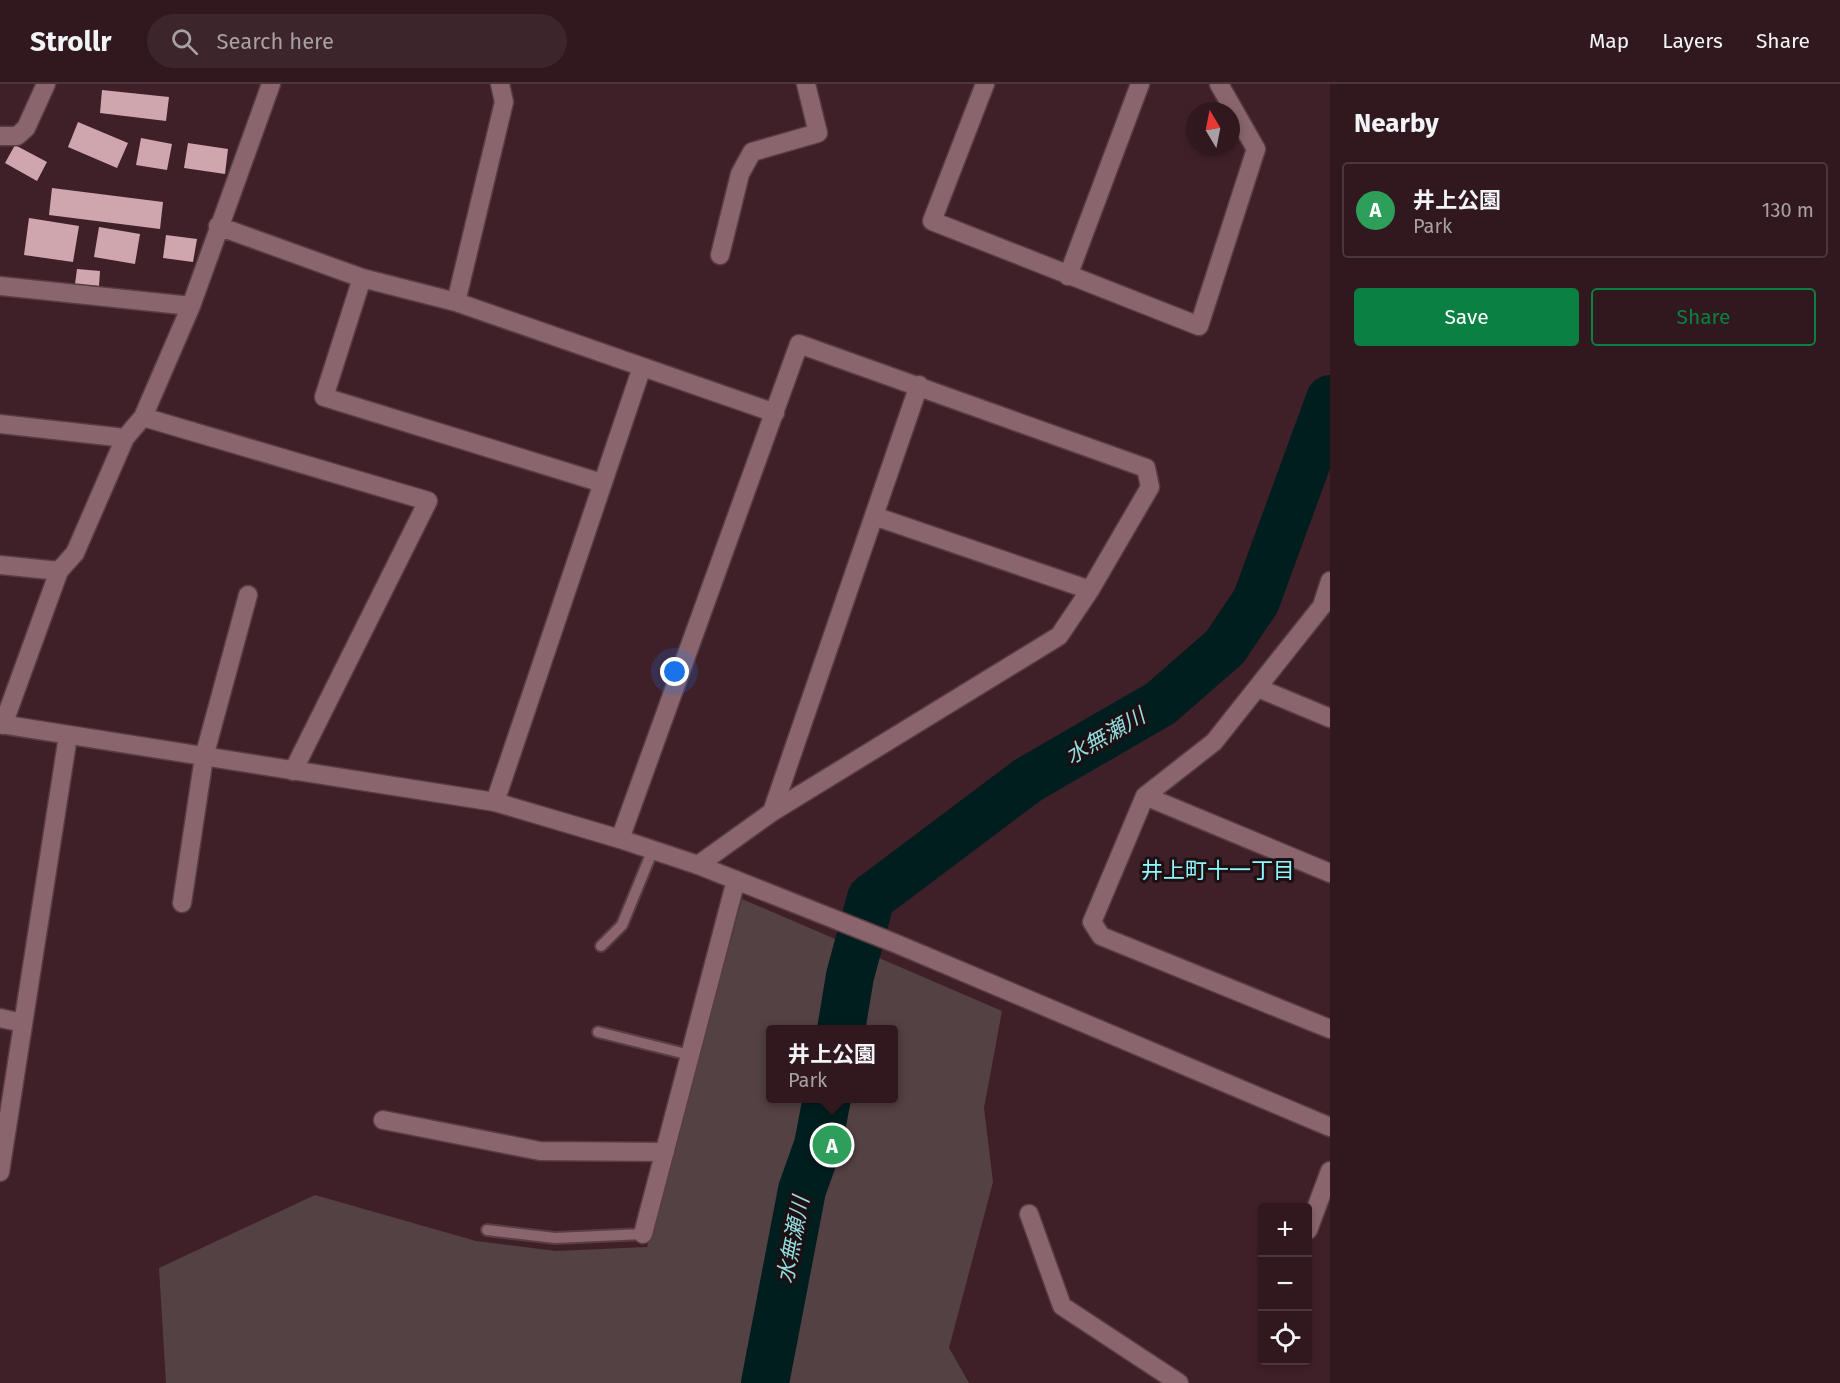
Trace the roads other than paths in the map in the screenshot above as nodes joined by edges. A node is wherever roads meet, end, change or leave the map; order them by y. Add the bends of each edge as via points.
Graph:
1 (46, 84) edge
2 (271, 84) edge
3 (500, 84) edge
4 (806, 84) edge
5 (985, 84) edge
6 (1140, 84) edge
7 (1219, 84) edge
8 (0, 136) edge
9 (218, 226) junction
10 (720, 255) dead end
11 (1068, 276) junction
12 (362, 278) junction
13 (0, 286) edge
14 (456, 302) junction
15 (191, 306) junction
16 (642, 367) junction
17 (919, 385) junction
18 (775, 413) junction
19 (142, 417) junction
20 (0, 424) edge
21 (125, 438) junction
22 (602, 483) junction
23 (874, 516) junction
24 (0, 565) edge
25 (59, 571) junction
26 (1330, 581) edge
27 (1090, 590) junction
28 (248, 595) dead end
29 (1258, 688) junction
30 (1330, 718) edge
31 (2, 724) edge
32 (68, 736) junction
33 (204, 757) junction
34 (293, 771) junction
35 (1145, 796) junction
36 (495, 802) junction
37 (772, 812) junction
38 (620, 839) junction
39 (652, 852) junction
40 (698, 865) junction
41 (1330, 873) edge
42 (736, 880) junction
43 (182, 903) dead end
44 (601, 946) dead end
45 (0, 1018) edge
46 (23, 1023) junction
47 (1330, 1029) edge
48 (598, 1032) dead end
49 (690, 1055) junction
50 (383, 1120) dead end
51 (1330, 1127) edge
52 (665, 1152) junction
53 (1330, 1171) edge
54 (0, 1172) edge
55 (1029, 1214) dead end
56 (1312, 1219) edge
57 (487, 1230) dead end
58 (644, 1234) joint
59 (1179, 1383) edge

1 - 8 street via 26,128 18,136
2 - 9 street
3 - 14 street via 504,102
4 - 10 street via 818,133 752,152 740,174
5 - 11 street via 932,221
6 - 11 street
7 - 11 street via 1256,149 1199,326
9 - 12 street
9 - 15 street
12 - 14 street
12 - 22 street via 324,397
13 - 15 street
14 - 16 street
15 - 19 street
16 - 18 street
16 - 22 street
17 - 18 street via 799,344
17 - 23 street
17 - 27 street via 1146,468 1150,487
18 - 38 street
19 - 21 street
19 - 34 street via 428,501
20 - 21 street
21 - 25 street via 75,553
22 - 36 street
23 - 27 street
23 - 37 street
24 - 25 street
25 - 31 street
26 - 29 street via 1322,606
27 - 37 street via 1059,636
28 - 33 street
29 - 30 street
29 - 35 street via 1214,742
31 - 32 street
32 - 33 street
32 - 46 street
33 - 34 street
33 - 43 street
34 - 36 street
35 - 41 street
35 - 47 street via 1092,922 1101,936
36 - 38 street
37 - 40 street
38 - 39 street
39 - 40 street
39 - 44 lane via 622,925
40 - 42 street
42 - 49 street
42 - 51 street
45 - 46 street
46 - 54 street
48 - 49 lane
49 - 52 street
50 - 52 street via 540,1151
52 - 58 street
53 - 56 street
55 - 59 street via 1062,1306
57 - 58 lane via 555,1238

